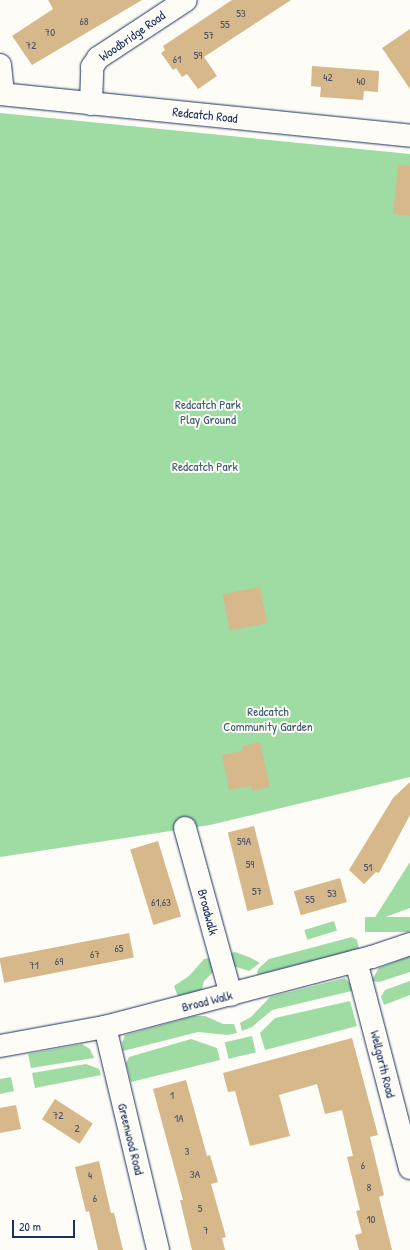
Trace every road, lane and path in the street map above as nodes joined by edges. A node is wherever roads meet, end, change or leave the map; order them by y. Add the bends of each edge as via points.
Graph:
1 (186, 0) edge
2 (0, 65) edge
3 (2, 94) edge
4 (90, 104) junction
5 (410, 136) edge
6 (185, 828) dead end
7 (410, 944) edge
8 (356, 961) junction
9 (231, 995) junction
10 (105, 1027) junction
11 (0, 1046) edge
12 (410, 1168) edge
13 (158, 1250) edge

1 - 4 street, Woodbridge Road via 98,58 92,67
2 - 3 street
3 - 4 street, Redcatch Road
4 - 5 street, Redcatch Road
6 - 9 street, Broadwalk
7 - 8 street, Broad Walk
8 - 9 street, Broad Walk
8 - 12 street, Wellgarth Road
9 - 10 street, Broad Walk
10 - 11 street, Broad Walk
10 - 13 street, Greenwood Road

